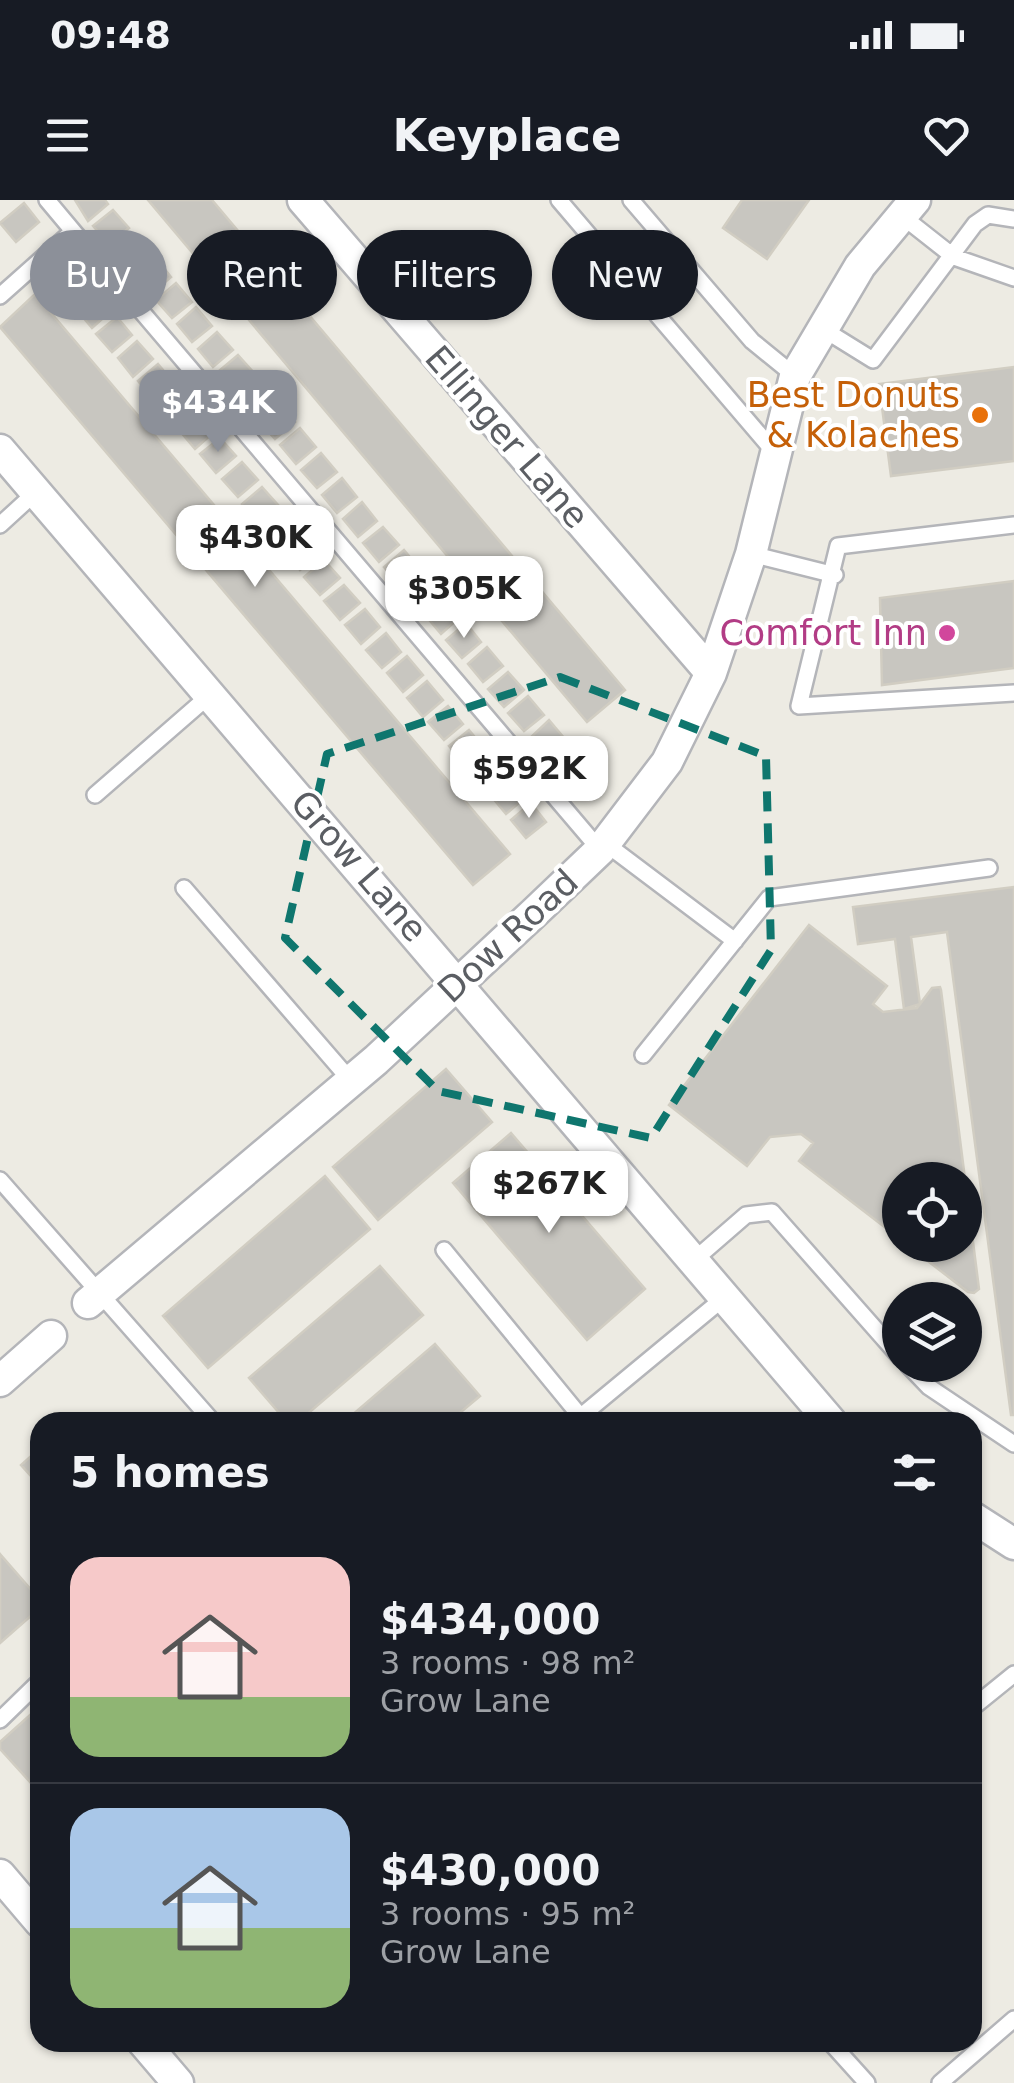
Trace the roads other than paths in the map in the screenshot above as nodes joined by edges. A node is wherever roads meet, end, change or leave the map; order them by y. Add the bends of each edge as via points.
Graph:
1 (47, 200) edge
2 (303, 200) edge
3 (559, 200) edge
4 (631, 200) edge
5 (908, 208) edge
6 (1014, 218) edge
7 (72, 230) edge
8 (954, 257) junction
9 (30, 269) edge
10 (1014, 278) edge
11 (0, 296) edge
12 (150, 320) edge
13 (823, 329) junction
14 (795, 376) junction
15 (0, 450) edge
16 (776, 454) junction
17 (36, 492) junction
18 (0, 525) edge
19 (1014, 525) edge
20 (750, 554) junction
21 (835, 574) junction
22 (710, 673) junction
23 (1014, 693) edge
24 (211, 694) junction
25 (95, 795) dead end
26 (602, 846) junction
27 (989, 868) dead end
28 (184, 888) dead end
29 (734, 941) junction
30 (459, 982) junction
31 (643, 1054) dead end
32 (351, 1081) junction
33 (0, 1180) edge
34 (444, 1250) dead end
35 (693, 1261) junction
36 (94, 1298) junction
37 (725, 1298) junction
38 (50, 1336) dead end
39 (882, 1337) edge
40 (0, 1381) edge
41 (926, 1382) edge
42 (204, 1412) edge
43 (576, 1412) edge
44 (591, 1412) edge
45 (822, 1412) edge
46 (968, 1412) edge
47 (982, 1422) edge
48 (1014, 1444) edge
49 (982, 1524) edge
50 (1014, 1544) edge
51 (1014, 1674) edge
52 (30, 1691) edge
53 (982, 1700) edge
54 (0, 1720) edge
55 (0, 1875) edge
56 (30, 1910) edge
57 (1014, 2020) edge
58 (982, 2047) edge
59 (152, 2052) edge
60 (839, 2052) edge
61 (976, 2052) edge
62 (178, 2083) edge
63 (866, 2083) edge
64 (940, 2083) edge

1 - 7 lane
2 - 22 street, Ellinger Lane
3 - 16 lane
4 - 14 lane via 752,341
5 - 8 lane
5 - 13 street, Dow Road via 860,266
6 - 8 lane via 988,214
8 - 10 lane
8 - 13 lane via 873,360
9 - 11 lane
12 - 26 lane
13 - 14 street, Dow Road
14 - 16 street, Dow Road
15 - 17 street, Grow Lane
16 - 20 street, Dow Road
17 - 18 lane
17 - 24 street, Grow Lane
19 - 21 lane via 838,546
20 - 21 lane
20 - 22 street, Dow Road
21 - 23 lane via 799,706
22 - 26 street, Dow Road via 667,762
24 - 25 lane
24 - 30 street, Grow Lane
26 - 29 lane
26 - 30 street, Dow Road
27 - 29 lane via 769,898
28 - 32 lane
29 - 31 lane
30 - 32 street, Dow Road
30 - 35 street, Grow Lane
32 - 36 street, Dow Road
33 - 36 lane
34 - 43 lane
35 - 37 street, Grow Lane
35 - 39 lane via 746,1216 772,1212
36 - 42 lane
37 - 44 lane
37 - 45 street, Grow Lane
38 - 40 street
41 - 46 lane
47 - 48 lane
49 - 50 street
51 - 53 lane
52 - 54 lane
55 - 56 street
57 - 58 lane
59 - 62 street
60 - 63 lane
61 - 64 lane

